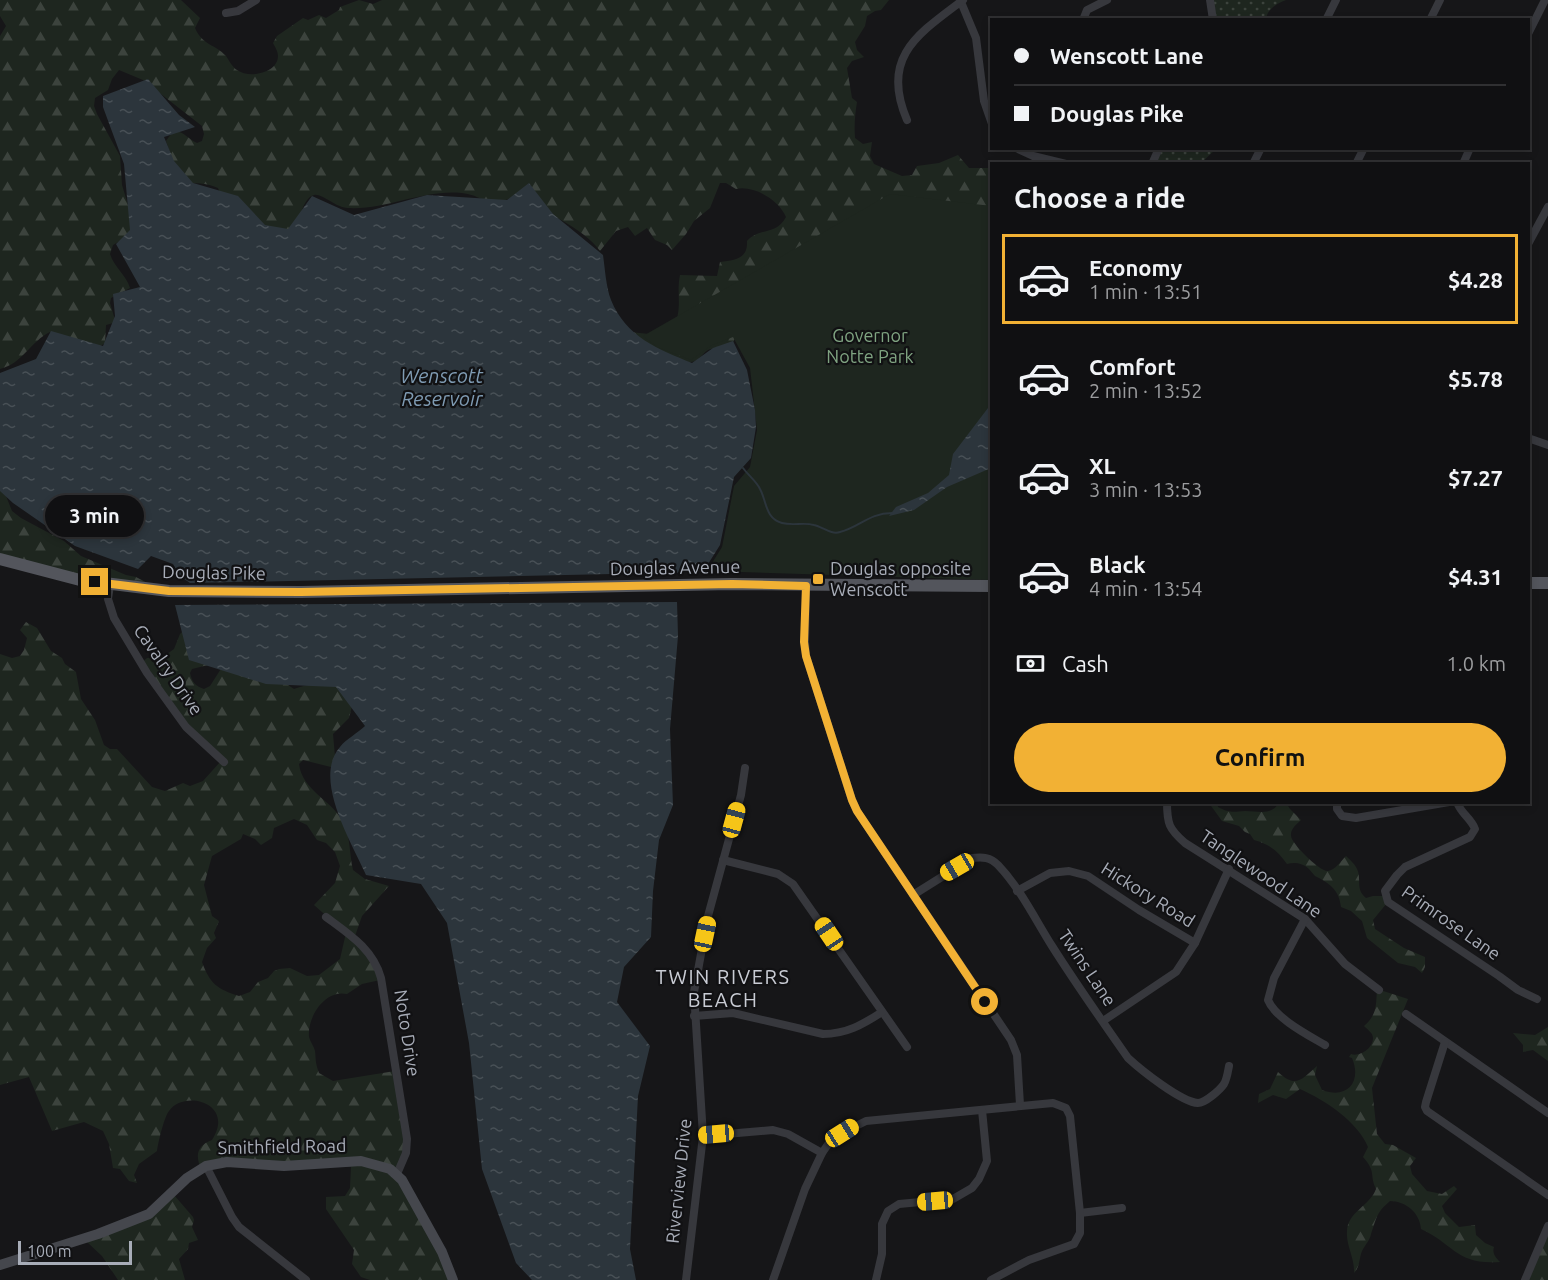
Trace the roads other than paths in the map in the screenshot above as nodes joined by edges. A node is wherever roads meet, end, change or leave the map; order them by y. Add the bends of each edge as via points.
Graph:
1 (256, 0) edge
2 (1107, 0) edge
3 (1210, 0) edge
4 (1336, 0) edge
5 (1440, 0) edge
6 (1545, 0) edge
7 (962, 1) edge
8 (226, 13) dead end
9 (1084, 18) edge
10 (1213, 18) edge
11 (1327, 18) edge
12 (1431, 18) edge
13 (1530, 30) edge
14 (990, 118) edge
15 (907, 120) dead end
16 (1020, 150) edge
17 (1058, 162) edge
18 (1548, 207) edge
19 (1530, 240) edge
20 (1530, 439) edge
21 (1548, 445) edge
22 (0, 559) edge
23 (1530, 583) edge
24 (1548, 584) edge
25 (110, 585) junction
26 (806, 586) junction
27 (990, 586) edge
28 (431, 590) joint
29 (224, 762) dead end
30 (745, 768) dead end
31 (1167, 804) edge
32 (1337, 804) edge
33 (1437, 804) edge
34 (1458, 804) edge
35 (723, 860) junction
36 (1229, 869) junction
37 (1017, 891) junction
38 (913, 895) junction
39 (326, 917) dead end
40 (1305, 919) junction
41 (1194, 943) junction
42 (1379, 990) dead end
43 (1537, 999) dead end
44 (882, 1012) junction
45 (1407, 1014) dead end
46 (694, 1016) junction
47 (1103, 1022) junction
48 (1445, 1042) junction
49 (1325, 1045) dead end
50 (907, 1047) dead end
51 (1229, 1066) dead end
52 (1020, 1105) junction
53 (982, 1110) junction
54 (1548, 1113) edge
55 (704, 1136) junction
56 (822, 1153) junction
57 (206, 1166) junction
58 (397, 1174) junction
59 (1548, 1195) edge
60 (1122, 1208) dead end
61 (1080, 1213) junction
62 (1548, 1226) edge
63 (0, 1265) edge
64 (306, 1280) edge
65 (453, 1280) edge
66 (686, 1280) edge
67 (773, 1280) edge
68 (876, 1280) edge
69 (991, 1280) edge
70 (1525, 1280) edge

1 - 8 street
2 - 9 street via 1087,10
3 - 10 street
4 - 11 street
5 - 12 street
6 - 13 street
7 - 14 street via 976,38
7 - 15 street via 922,32 904,55 899,91
16 - 17 street
18 - 19 street
20 - 21 street
22 - 25 main road, Douglas Pike
23 - 24 main road
25 - 28 main road, Douglas Pike via 169,591
25 - 29 street, Cavalry Drive via 108,599 114,618 147,674 186,727
26 - 27 main road, Douglas Avenue
26 - 28 main road, Douglas Avenue
26 - 38 street via 806,656 852,800
30 - 35 street, Riverview Drive
31 - 36 street, Tanglewood Lane via 1167,820 1174,834
32 - 33 street via 1342,816 1356,818
34 - 43 street, Primrose Lane via 1476,829 1470,837 1405,867 1385,891 1388,902 1506,983
35 - 44 street via 778,874 793,884
35 - 46 street, Riverview Drive via 698,968
36 - 40 street, Tanglewood Lane
36 - 41 street
37 - 38 street, Twins Lane via 998,865 982,857 972,858
37 - 41 street, Hickory Road via 1050,873 1069,871 1088,876
37 - 47 street, Twins Lane
38 - 52 street via 1011,1040 1017,1055
39 - 58 street, Noto Drive via 370,953 378,967 407,1139
40 - 42 street, Tanglewood Lane via 1345,964
40 - 49 street via 1274,978 1268,1000 1294,1026
41 - 47 street via 1176,972
44 - 46 street via 853,1029 835,1034 733,1013
44 - 50 street
45 - 48 street
46 - 55 street, Riverview Drive
47 - 51 street, Twins Lane via 1142,1071 1198,1103 1224,1084
48 - 54 street
48 - 59 street via 1426,1102 1427,1111
52 - 53 street
52 - 61 street via 1053,1103 1068,1112
53 - 56 street via 866,1121 842,1133
53 - 68 street via 987,1161 979,1179 962,1196 899,1204 888,1211 882,1224 882,1254
55 - 56 street via 773,1130
55 - 66 street, Riverview Drive
56 - 67 street
57 - 58 street, Smithfield Road via 227,1162 284,1166 361,1161
57 - 63 street, Smithfield Road via 148,1214
57 - 64 street via 239,1227
58 - 65 street via 442,1252
60 - 61 street
61 - 69 street via 1080,1233 1074,1244 1029,1260
62 - 70 street

